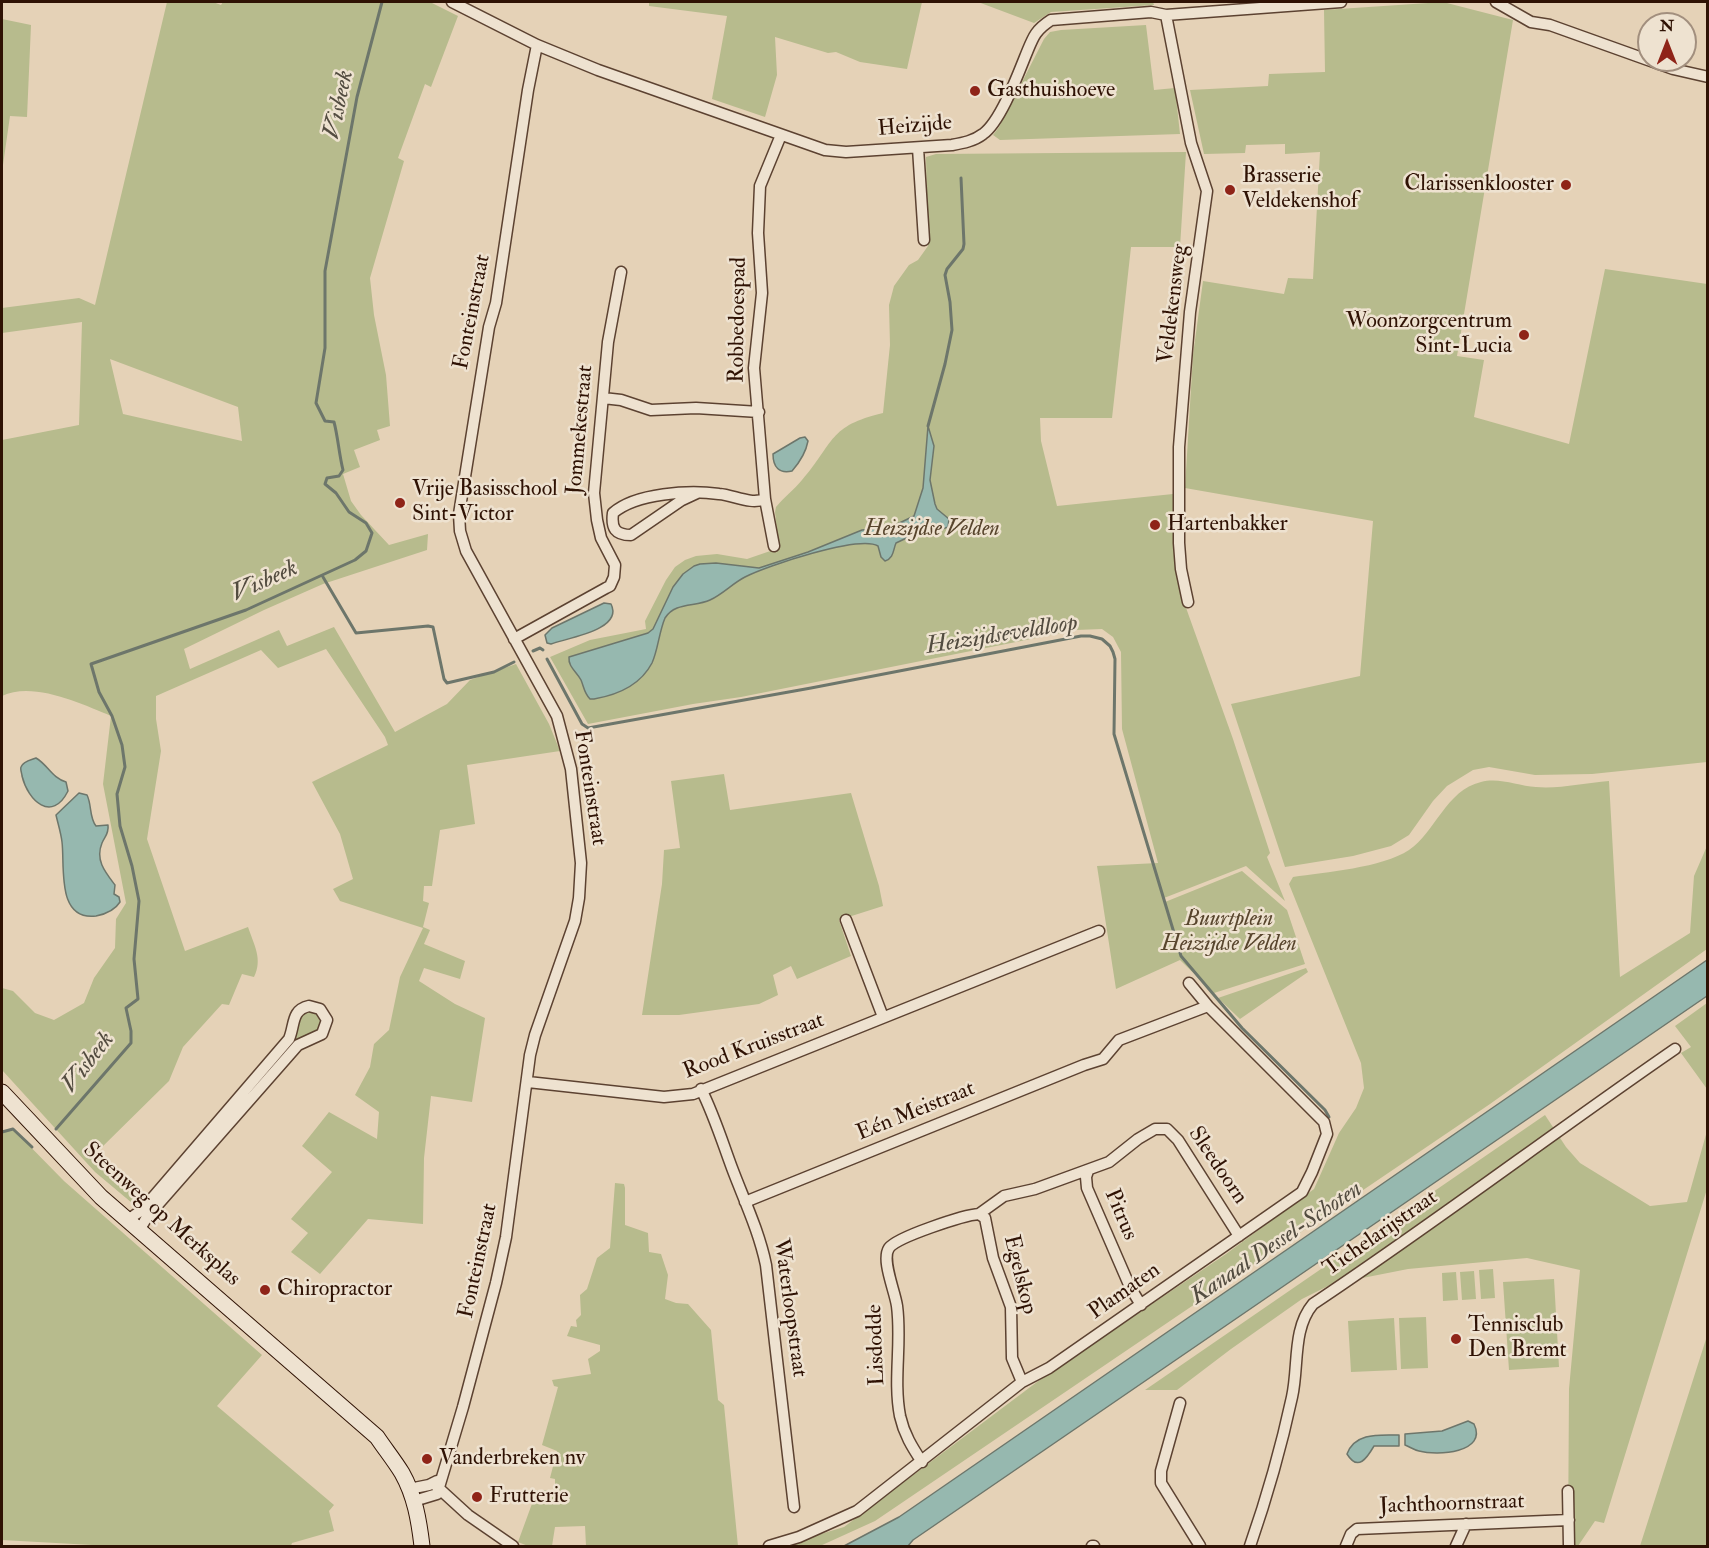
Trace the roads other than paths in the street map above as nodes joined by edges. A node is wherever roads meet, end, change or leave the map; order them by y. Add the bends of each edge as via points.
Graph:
1 (452, 2) edge
2 (1341, 2) edge
3 (1496, 2) edge
4 (1166, 15) junction
5 (537, 45) junction
6 (1707, 77) edge
7 (782, 135) junction
8 (918, 148) junction
9 (924, 240) dead end
10 (621, 272) dead end
11 (603, 398) junction
12 (759, 412) junction
13 (697, 493) junction
14 (765, 499) junction
15 (774, 546) dead end
16 (1188, 602) dead end
17 (514, 639) junction
18 (846, 920) dead end
19 (1099, 931) dead end
20 (1190, 983) dead end
21 (1208, 1006) junction
22 (883, 1017) junction
23 (1675, 1049) dead end
24 (528, 1082) junction
25 (701, 1089) junction
26 (2, 1092) edge
27 (1155, 1129) joint
28 (1088, 1170) junction
29 (745, 1202) junction
30 (979, 1214) junction
31 (134, 1224) junction
32 (1239, 1236) junction
33 (1141, 1305) junction
34 (1022, 1383) junction
35 (1180, 1403) dead end
36 (922, 1461) junction
37 (426, 1489) junction
38 (1568, 1491) dead end
39 (794, 1508) dead end
40 (1569, 1520) junction
41 (1466, 1524) junction
42 (422, 1546) edge
43 (430, 1546) edge
44 (513, 1546) edge
45 (769, 1546) edge
46 (1200, 1546) edge
47 (1250, 1546) edge
48 (1346, 1546) edge
49 (1456, 1546) edge
50 (1569, 1546) edge

1 - 5 street, Heizijde
2 - 4 street, Heizijde
3 - 6 street via 1530,22 1550,25 1673,69
4 - 8 street, Heizijde via 1151,12 1051,20 1038,29 988,130 961,143
4 - 16 street, Veldekensweg via 1191,143 1207,190 1190,312 1179,447 1179,543
5 - 7 street, Heizijde
5 - 17 street, Fonteinstraat via 459,514 466,552
7 - 8 street, Heizijde via 825,150
7 - 12 street, Robbedoespad via 760,186 762,293 754,368
8 - 9 street
10 - 11 street, Jommekestraat
11 - 12 street via 651,410
11 - 17 street, Jommekestraat via 594,506 602,538 615,565 614,577 606,588
12 - 14 street, Robbedoespad
13 - 13 street via 663,495 622,505 613,513 614,530 631,535
13 - 14 street via 759,502
14 - 15 street, Robbedoespad
17 - 24 street, Fonteinstraat via 563,733 581,862 575,921 535,1035
18 - 22 street
19 - 22 street, Rood Kruisstraat
20 - 21 street, Plamaten
21 - 29 street, Eén Meistraat via 1119,1040 1103,1059
21 - 32 street, Plamaten via 1327,1129 1302,1191
22 - 25 street, Rood Kruisstraat
23 - 47 street, Tichelarijstraat via 1412,1238 1313,1304 1299,1333 1294,1389 1270,1488
24 - 25 street, Rood Kruisstraat via 664,1097 693,1094
24 - 37 street, Fonteinstraat via 506,1237 493,1297
25 - 29 street, Waterloopstraat
26 - 31 street, Steenweg op Merksplas via 101,1197
27 - 28 street, Pitrus via 1109,1162
27 - 32 street, Sleedoorn via 1167,1129 1179,1140
28 - 30 street, Pitrus via 1035,1190 1004,1196
28 - 33 street, Pitrus via 1087,1188
29 - 39 street, Waterloopstraat via 760,1237 766,1265
30 - 34 street, Egelskop via 985,1218 993,1258 1011,1307 1012,1358
30 - 36 street, Lisdodde via 957,1218 897,1241 886,1256 898,1320 899,1411 906,1435
31 - 31 street via 147,1217 298,1045 322,1034 327,1020 320,1009 309,1006 297,1011 289,1039 140,1211
31 - 37 street, Steenweg op Merksplas via 387,1442
32 - 33 street, Plamaten
33 - 34 street, Plamaten
34 - 36 street, Plamaten
35 - 46 street via 1161,1483
36 - 45 street, Plamaten via 857,1511
37 - 42 street, Steenweg op Merksplas
37 - 43 street, Steenweg op Merksplas
37 - 44 street
38 - 40 street
40 - 41 street, Jachthoornstraat
40 - 50 street
41 - 48 street, Jachthoornstraat via 1358,1529
41 - 49 street

